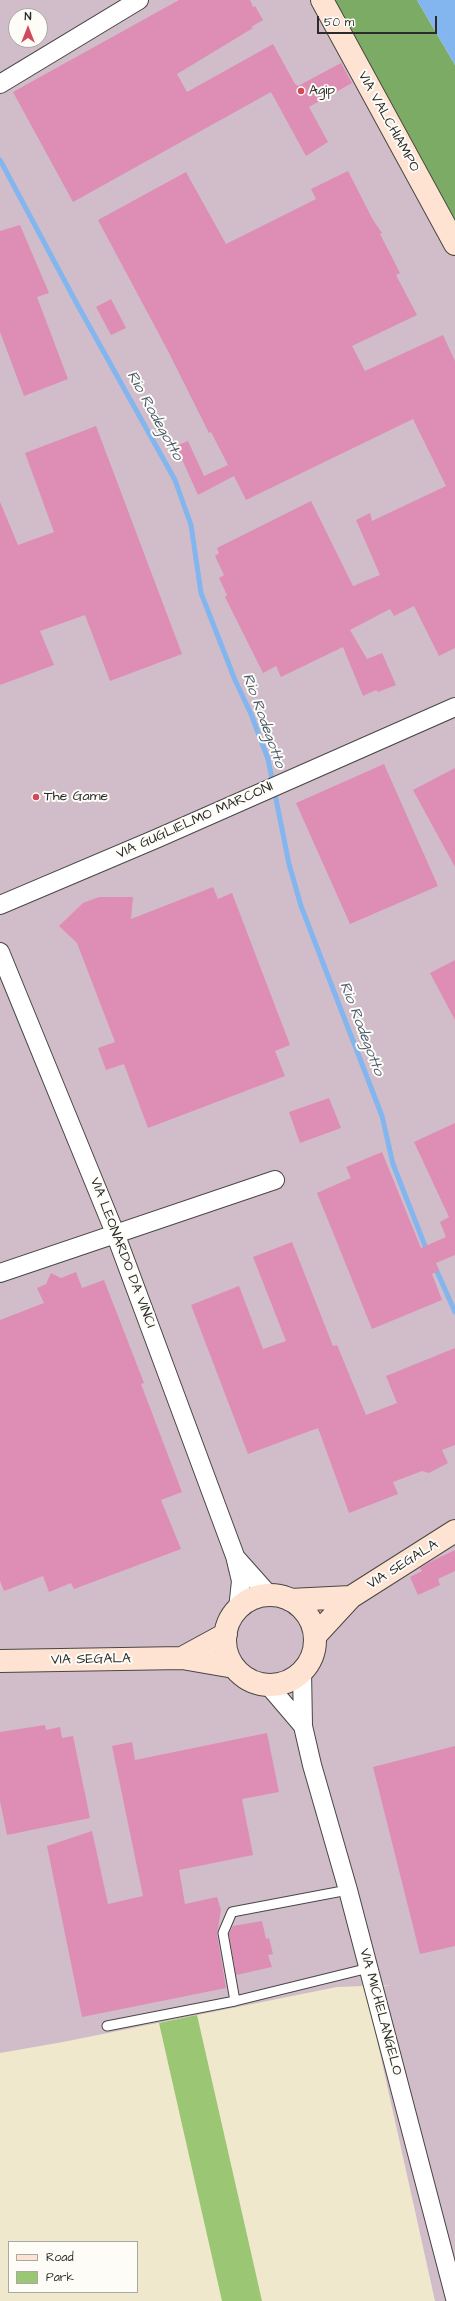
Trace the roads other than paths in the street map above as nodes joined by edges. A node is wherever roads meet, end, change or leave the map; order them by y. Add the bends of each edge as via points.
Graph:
1 (139, 0) edge
2 (322, 0) edge
3 (0, 84) edge
4 (455, 244) edge
5 (455, 707) edge
6 (0, 905) edge
7 (0, 952) edge
8 (275, 1180) dead end
9 (115, 1233) junction
10 (0, 1273) edge
11 (455, 1531) edge
12 (235, 1556) junction
13 (270, 1595) junction
14 (351, 1597) junction
15 (290, 1600) junction
16 (238, 1609) junction
17 (226, 1634) junction
18 (315, 1636) junction
19 (182, 1658) junction
20 (0, 1662) edge
21 (234, 1667) junction
22 (302, 1671) junction
23 (268, 1685) junction
24 (303, 1726) junction
25 (348, 1890) junction
26 (369, 1968) junction
27 (235, 2001) junction
28 (107, 2026) dead end
29 (455, 2298) edge

1 - 3 street
2 - 4 street, VIA VALCHIAMPO
5 - 6 street, VIA GUGLIELMO MARCONI
7 - 9 street, VIA LEONARDO DA VINCI
8 - 9 street
9 - 10 street
9 - 12 street, VIA LEONARDO DA VINCI
11 - 14 street, VIA SEGALA
12 - 13 street, VIA LEONARDO DA VINCI
12 - 16 street, VIA LEONARDO DA VINCI via 241,1581
13 - 15 street, VIA SEGALA
13 - 16 street, VIA SEGALA via 247,1601
14 - 15 street, VIA SEGALA
14 - 18 street, VIA SEGALA
15 - 18 street, VIA SEGALA via 303,1609 311,1621
16 - 17 street, VIA SEGALA via 232,1616
17 - 19 street, VIA SEGALA
17 - 21 street, VIA SEGALA via 226,1645
18 - 22 street, VIA SEGALA via 310,1661
19 - 20 street, VIA SEGALA
19 - 21 street, VIA SEGALA
21 - 23 street, VIA SEGALA via 249,1679
22 - 23 street, VIA SEGALA via 286,1681
22 - 24 street, VIA MICHELANGELO
23 - 24 street, VIA MICHELANGELO
24 - 25 street, VIA MICHELANGELO
25 - 26 street, VIA MICHELANGELO
25 - 27 lane via 232,1912 223,1933
26 - 27 lane
26 - 29 street, VIA MICHELANGELO
27 - 28 lane

